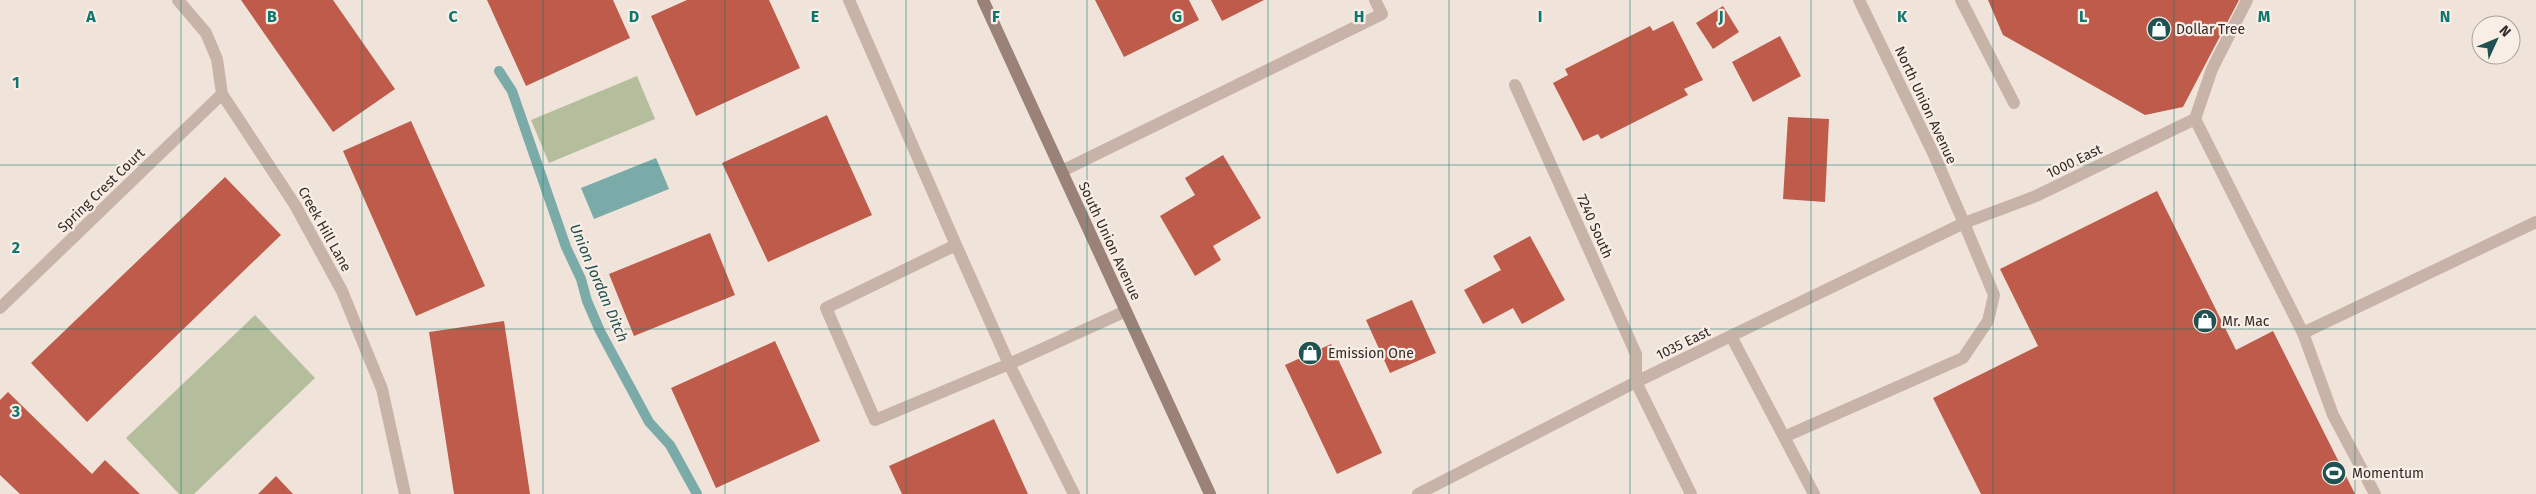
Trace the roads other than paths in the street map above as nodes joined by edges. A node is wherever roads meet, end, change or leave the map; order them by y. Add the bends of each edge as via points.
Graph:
1 (178, 0) edge
2 (849, 0) edge
3 (983, 0) edge
4 (1375, 0) edge
5 (1859, 0) edge
6 (1961, 0) edge
7 (2247, 0) edge
8 (1515, 85) dead end
9 (222, 94) junction
10 (2014, 103) dead end
11 (2195, 119) junction
12 (1062, 171) junction
13 (2536, 222) edge
14 (1964, 223) junction
15 (956, 245) junction
16 (0, 308) edge
17 (1126, 312) junction
18 (2303, 334) junction
19 (1731, 336) junction
20 (1009, 364) junction
21 (1636, 382) junction
22 (1784, 437) junction
23 (405, 494) edge
24 (1074, 494) edge
25 (1210, 494) edge
26 (1418, 494) edge
27 (1691, 494) edge
28 (1814, 494) edge
29 (2374, 494) edge

1 - 9 street, Creek Hill Lane via 206,33 217,59
2 - 15 street
3 - 12 street, South Union Avenue
4 - 12 street via 1382,14
5 - 14 street, North Union Avenue
6 - 10 street
7 - 11 street via 2212,69
8 - 21 street, 7240 South via 1636,354
9 - 16 street, Spring Crest Court
9 - 23 street, Creek Hill Lane via 295,204 342,291 382,390
11 - 14 street, 1000 East via 2036,196
11 - 18 street
12 - 17 street, South Union Avenue
13 - 18 street
14 - 19 street, 1035 East
14 - 22 street, North Union Avenue via 1994,295 1988,321 1963,358
15 - 20 street
15 - 20 street via 826,308 875,420
17 - 20 street
17 - 25 street, South Union Avenue
18 - 29 street via 2333,415
19 - 21 street, 1035 East
19 - 22 street
20 - 24 street
21 - 26 street, 1035 East
21 - 27 street
22 - 28 street

